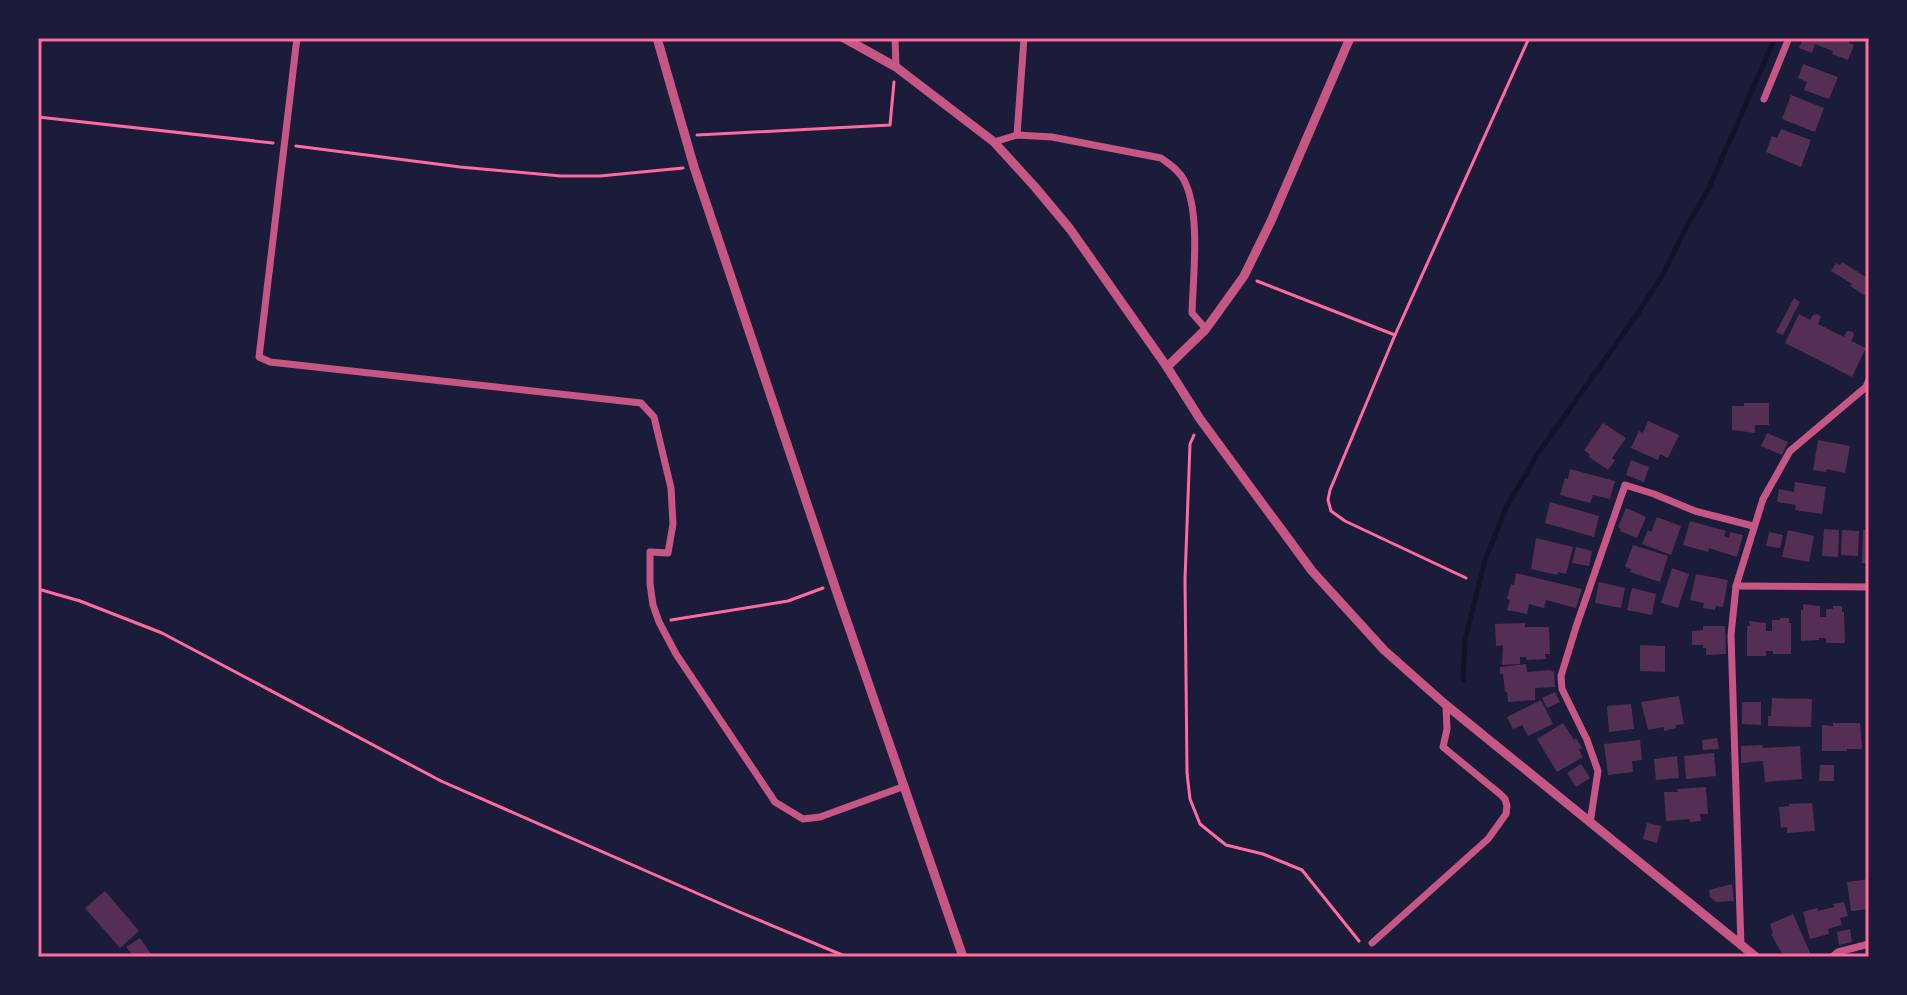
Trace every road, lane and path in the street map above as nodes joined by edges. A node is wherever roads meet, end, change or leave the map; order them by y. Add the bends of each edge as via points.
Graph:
1 (297, 38) edge
2 (657, 38) edge
3 (844, 38) edge
4 (895, 38) edge
5 (1024, 38) edge
6 (1350, 38) edge
7 (1529, 38) edge
8 (1789, 38) edge
9 (896, 67) junction
10 (1764, 99) dead end
11 (38, 117) edge
12 (686, 135) junction
13 (1017, 135) junction
14 (994, 142) junction
15 (285, 144) junction
16 (694, 167) junction
17 (1244, 276) junction
18 (1206, 329) junction
19 (1395, 335) junction
20 (1167, 367) junction
21 (1869, 380) edge
22 (1200, 419) junction
23 (1753, 526) junction
24 (1466, 578) dead end
25 (834, 584) junction
26 (1736, 586) junction
27 (1869, 587) edge
28 (38, 589) edge
29 (659, 622) junction
30 (1446, 705) junction
31 (905, 786) junction
32 (1590, 823) junction
33 (1372, 943) joint
34 (1869, 944) edge
35 (1741, 946) junction
36 (847, 957) edge
37 (963, 957) edge
38 (1756, 957) edge
39 (1832, 957) edge

1 - 15 street
2 - 12 street
3 - 9 street
4 - 9 street
5 - 13 street
6 - 17 street
7 - 19 path
8 - 10 street
9 - 12 path via 890,125
9 - 14 street
11 - 15 path
12 - 16 street
13 - 14 street
13 - 18 street via 1161,158 1172,166 1183,179 1191,204 1192,313
14 - 20 street via 1070,229
15 - 16 path via 561,176
15 - 29 street via 259,357 641,403 654,417 671,488 668,553 650,552 650,584
16 - 25 street
17 - 18 street
17 - 19 path
18 - 20 street
19 - 24 path via 1330,490 1331,511
20 - 22 street
21 - 23 street via 1790,451
22 - 30 street via 1312,571 1384,650
22 - 33 path via 1190,444 1185,579 1190,799 1200,824 1213,836 1302,870 1362,944
23 - 26 street
23 - 32 street via 1625,485 1561,676 1598,771
25 - 29 path via 788,601
25 - 31 street
26 - 27 street
26 - 35 street via 1731,635
28 - 36 path via 162,633 441,781
29 - 31 street via 775,802 803,819 812,818
30 - 32 street
30 - 33 street via 1443,747 1505,799 1506,814 1488,839
31 - 37 street
32 - 35 street
34 - 39 street
35 - 38 street

